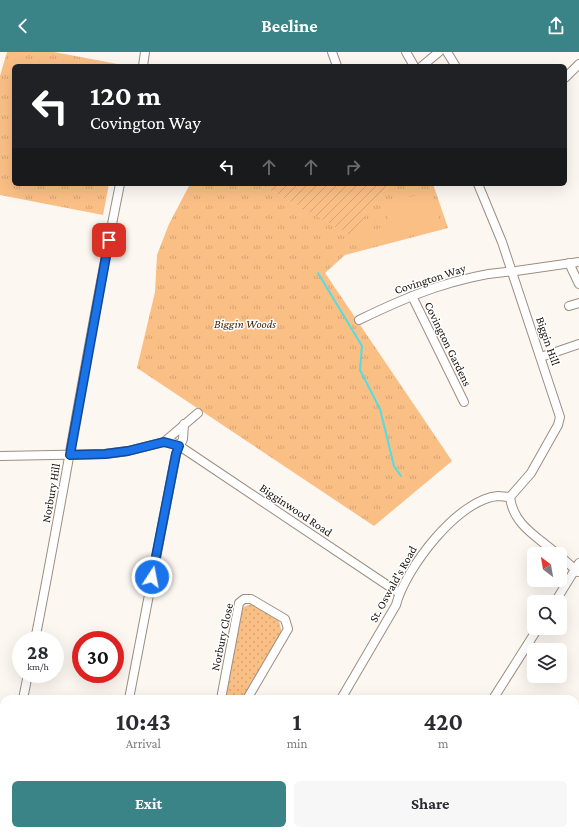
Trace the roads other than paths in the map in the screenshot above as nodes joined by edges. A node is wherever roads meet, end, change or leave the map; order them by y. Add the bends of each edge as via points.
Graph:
1 (145, 52) edge
2 (332, 52) edge
3 (406, 52) edge
4 (439, 52) edge
5 (447, 52) edge
6 (143, 64) edge
7 (336, 64) edge
8 (413, 64) edge
9 (424, 64) edge
10 (454, 64) edge
11 (579, 64) edge
12 (567, 76) edge
13 (120, 186) edge
14 (479, 186) edge
15 (579, 262) edge
16 (569, 263) junction
17 (512, 271) junction
18 (579, 284) edge
19 (412, 296) junction
20 (579, 303) edge
21 (569, 306) dead end
22 (359, 320) dead end
23 (579, 344) edge
24 (541, 358) junction
25 (464, 402) dead end
26 (198, 413) dead end
27 (184, 424) junction
28 (164, 442) junction
29 (179, 446) junction
30 (70, 455) junction
31 (0, 456) edge
32 (510, 497) junction
33 (550, 547) edge
34 (567, 561) edge
35 (578, 568) edge
36 (399, 593) junction
37 (560, 595) edge
38 (37, 631) edge
39 (534, 635) edge
40 (26, 683) edge
41 (24, 695) edge
42 (130, 695) edge
43 (222, 695) edge
44 (249, 695) edge
45 (343, 695) edge
46 (496, 695) edge

1 - 6 street
2 - 7 street
3 - 8 street
4 - 9 street
5 - 10 street
11 - 12 street
13 - 30 street, Norbury Hill
14 - 17 street, Biggin Hill
15 - 16 street, Covington Way
16 - 17 street, Covington Way
16 - 18 street
17 - 19 street, Covington Way via 467,279
17 - 24 street, Biggin Hill
19 - 22 street, Covington Way
19 - 25 street, Covington Gardens
20 - 21 street
23 - 24 street
24 - 32 street, Biggin Hill via 560,419 531,473
26 - 27 street
27 - 28 street
27 - 29 street via 183,439
28 - 29 street, Bigginwood Road
28 - 30 street via 128,451
29 - 36 street, Bigginwood Road
29 - 42 street
30 - 31 street
30 - 38 street, Norbury Hill
32 - 33 street via 518,521
32 - 36 street, St. Oswald's Road via 497,496 488,499 452,521 428,546
34 - 35 street
35 - 37 street
36 - 45 street, St. Oswald's Road via 396,605
39 - 46 street
40 - 41 street
43 - 44 street, Norbury Close via 239,603 244,599 251,599 285,619 288,629

